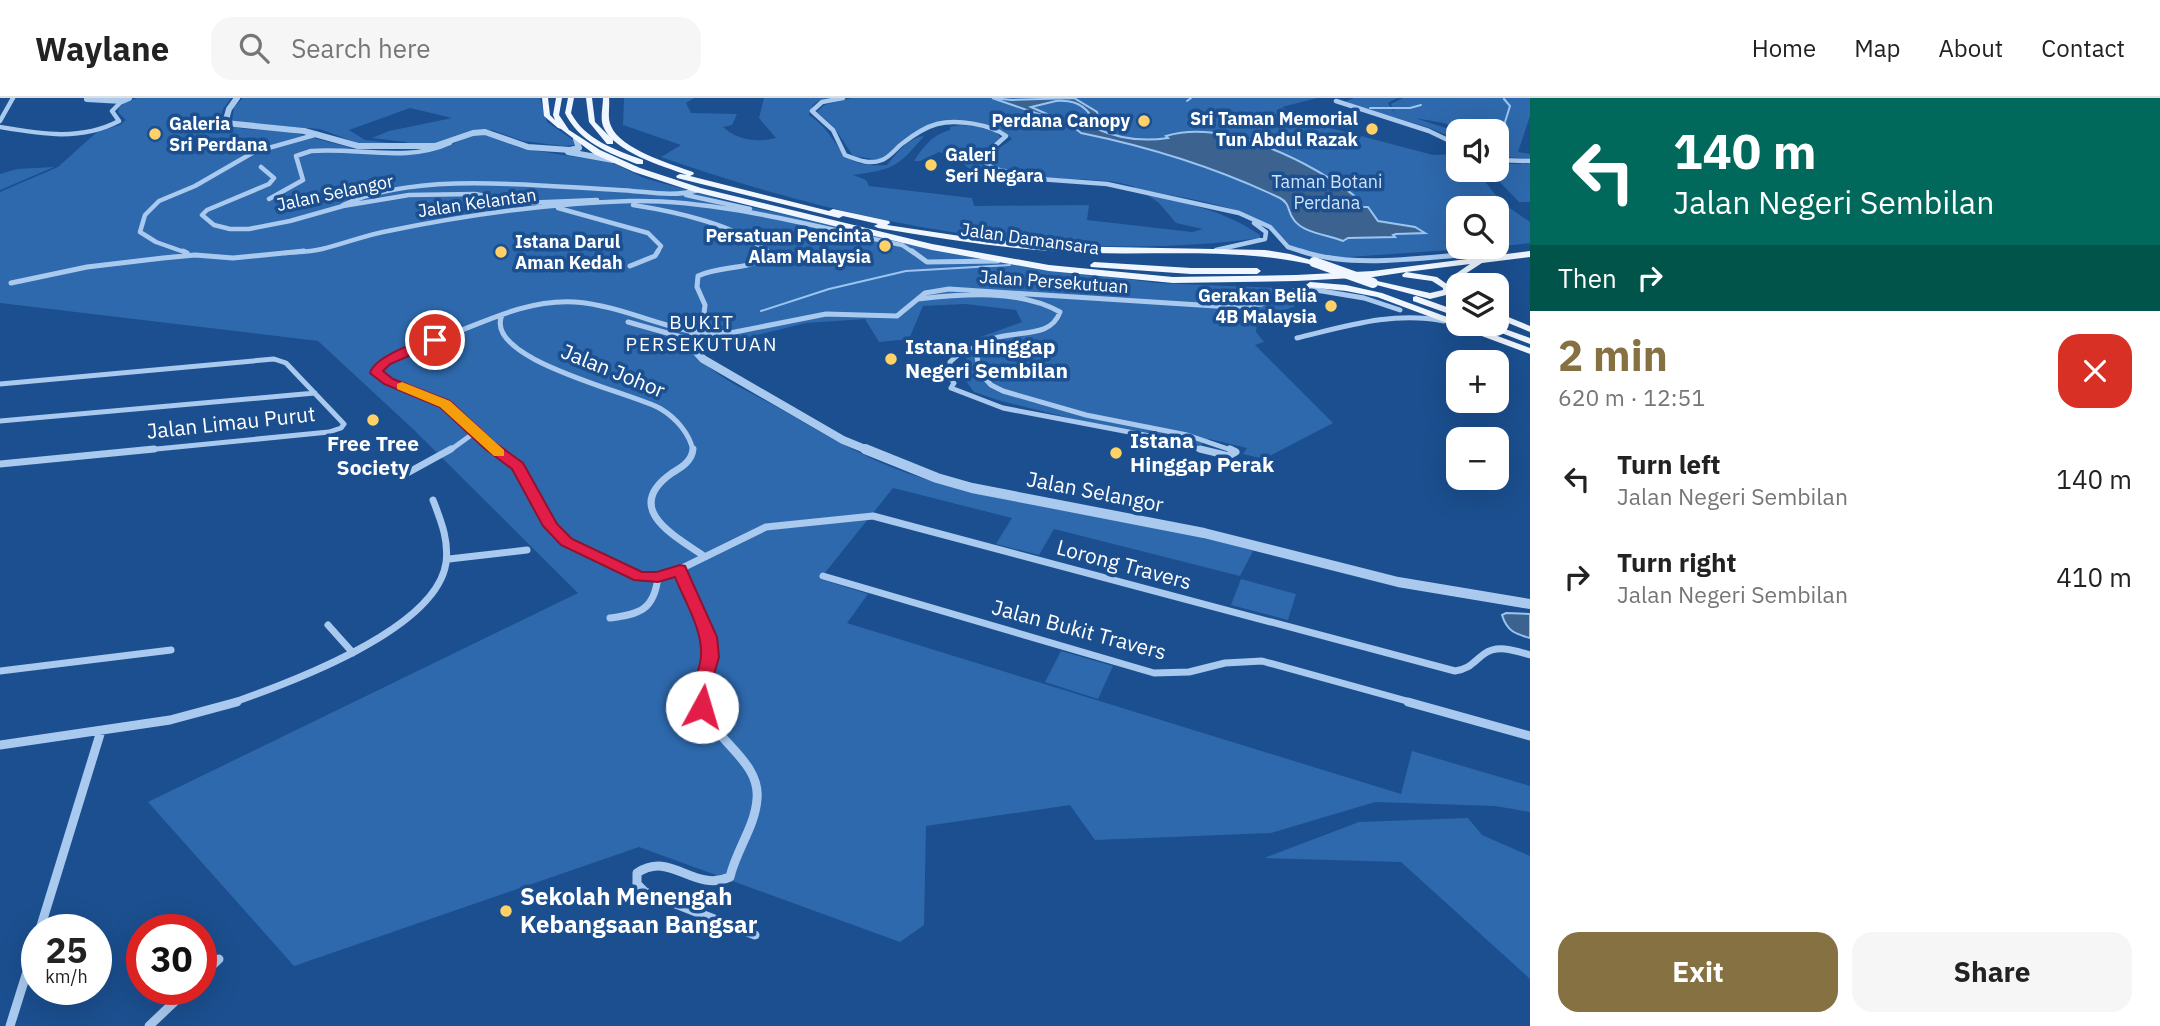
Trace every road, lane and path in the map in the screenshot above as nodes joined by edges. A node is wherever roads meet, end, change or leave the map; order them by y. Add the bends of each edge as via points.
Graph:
1 (13, 98) edge
2 (85, 98) edge
3 (237, 98) edge
4 (545, 98) edge
5 (559, 98) edge
6 (571, 98) edge
7 (589, 98) edge
8 (607, 98) edge
9 (843, 98) edge
10 (1343, 98) edge
11 (99, 100) edge
12 (125, 100) edge
13 (0, 124) edge
14 (566, 131) junction
15 (318, 134) junction
16 (576, 139) junction
17 (1446, 139) edge
18 (450, 143) junction
19 (546, 149) junction
20 (613, 160) junction
21 (1509, 161) edge
22 (1530, 162) edge
23 (261, 167) dead end
24 (698, 190) junction
25 (686, 195) junction
26 (768, 199) junction
27 (269, 200) dead end
28 (616, 202) junction
29 (342, 206) junction
30 (554, 206) junction
31 (1226, 209) junction
32 (772, 217) junction
33 (878, 226) junction
34 (962, 240) junction
35 (932, 247) junction
36 (1530, 248) edge
37 (1216, 250) junction
38 (1509, 250) edge
39 (195, 255) junction
40 (1446, 255) edge
41 (1530, 255) edge
42 (1446, 258) edge
43 (942, 262) junction
44 (1009, 262) junction
45 (630, 266) dead end
46 (1461, 273) edge
47 (1137, 277) junction
48 (11, 283) dead end
49 (1372, 284) junction
50 (1402, 291) junction
51 (918, 299) junction
52 (1446, 305) edge
53 (1446, 310) edge
54 (1400, 312) junction
55 (502, 315) junction
56 (1446, 321) edge
57 (1509, 321) edge
58 (628, 322) dead end
59 (1446, 322) edge
60 (1509, 325) edge
61 (1530, 331) edge
62 (1509, 333) edge
63 (699, 334) junction
64 (1488, 336) edge
65 (1297, 338) dead end
66 (1530, 341) edge
67 (981, 345) junction
68 (1530, 351) edge
69 (0, 384) edge
70 (315, 393) junction
71 (0, 421) edge
72 (474, 433) junction
73 (0, 464) edge
74 (400, 477) dead end
75 (433, 500) dead end
76 (527, 550) dead end
77 (704, 556) junction
78 (449, 559) junction
79 (680, 570) junction
80 (823, 576) dead end
81 (658, 577) junction
82 (1530, 604) edge
83 (610, 618) dead end
84 (328, 625) dead end
85 (171, 650) dead end
86 (353, 653) junction
87 (1530, 655) edge
88 (0, 671) edge
89 (101, 731) junction
90 (1530, 736) edge
91 (0, 745) edge
92 (45, 914) edge
93 (755, 935) dead end
94 (21, 991) edge
95 (171, 1005) edge
96 (10, 1026) edge
97 (149, 1026) edge

1 - 13 street
2 - 11 street
2 - 12 street
3 - 15 street, Jalan Damansara via 225,122
4 - 14 main road via 547,116
5 - 14 main road via 556,115
6 - 26 main road, Jalan Damansara via 568,113 573,123 607,148 676,175
7 - 26 main road via 595,127 617,147 671,170
8 - 34 main road via 607,128 615,138 667,165 713,181
9 - 31 street via 821,102 812,111 833,130 845,155 860,162 884,160 936,124 965,124 1006,136 980,159 995,169 1039,179 1107,184
10 - 17 street via 1336,101
11 - 12 street
12 - 13 street via 112,111 120,121 99,130 59,134
14 - 16 main road, Jalan Damansara
15 - 18 street, Jalan Damansara via 358,146
15 - 39 street via 254,152 153,205 140,232 168,248
16 - 19 street, Jalan Damansara via 580,145 574,149
16 - 20 main road, Jalan Damansara
18 - 19 street, Jalan Damansara via 485,132
18 - 27 street via 410,154 303,152 296,156 303,180
19 - 20 street, Jalan Damansara
20 - 24 main road, Jalan Damansara
21 - 22 street
23 - 29 street, Jalan Selangor via 274,178 269,184 207,209 202,215 209,224 250,229
24 - 25 street
24 - 35 main road, Jalan Damansara
25 - 29 street via 441,184 363,195
25 - 32 street
26 - 33 main road, Jalan Damansara
28 - 29 street, Jalan Selangor via 512,202 444,193
28 - 30 street, Jalan Kelantan
28 - 32 street, Jalan Kelantan via 672,202
28 - 63 street, Jalan Selangor via 702,221 768,251 770,255 760,262 716,268 698,276 696,285 705,307
30 - 39 street, Jalan Kelantan via 404,227 320,250 233,258
30 - 45 street via 648,233 661,246 655,256
31 - 37 street via 1259,226 1267,237
31 - 40 street via 1270,228 1288,247 1325,258
32 - 43 street, Jalan Kelantan via 902,245 922,260
33 - 34 main road
33 - 42 main road, Jalan Damansara via 1014,255 1191,271 1350,269
34 - 37 main road via 1040,249
35 - 43 street via 948,256
35 - 44 main road, Jalan Damansara
36 - 38 main road, Jalan Damansara
37 - 49 main road, bridge via 1273,252
39 - 48 street, Jalan Kelantan via 88,267
41 - 46 main road via 1478,263
41 - 49 main road, Jalan Damansara
43 - 44 street, Jalan Kelantan
44 - 47 main road, Jalan Damansara
47 - 49 main road, Jalan Damansara
47 - 49 main road via 1212,284
49 - 50 main road
49 - 50 main road via 1426,277 1448,289 1439,296
49 - 53 main road
49 - 54 street
49 - 56 main road
50 - 52 main road
51 - 54 street, Jalan Persekutuan via 925,293 958,289 1231,307 1262,304 1310,289 1357,296
51 - 63 street, Jalan Persekutuan via 904,313 891,317 825,314 735,332
51 - 67 street via 948,295 1010,299 1045,303 1060,312 1054,326 992,337
54 - 59 street
54 - 65 street
55 - 63 street via 533,305 576,302
55 - 72 street via 409,349 376,370 389,382 445,404
55 - 77 street, Jalan Johor via 500,332 521,350 580,380 657,405 680,424 693,444 691,458 662,481 649,503 659,524
57 - 61 main road
58 - 63 street
60 - 61 main road
62 - 66 main road
63 - 82 street, Jalan Selangor via 694,349 703,359 800,416 881,457 937,478 1204,533 1398,582
64 - 68 main road
67 - 67 street via 950,362 951,388 1003,408 1166,439 1221,455 1236,452 1005,392 982,378 977,359
69 - 70 street, Jalan Limau Purut via 274,359 286,363
70 - 71 street
70 - 73 street, Jalan Limau Purut via 343,420 341,428
72 - 74 street
72 - 81 street via 518,466 551,526 566,542 639,577
75 - 78 street via 444,520
76 - 78 street
77 - 79 street
77 - 87 street, Lorong Travers via 766,527 873,516 1455,671 1474,667 1490,651
78 - 86 street via 427,603
79 - 81 street
79 - 93 street via 708,637 710,657 702,707 757,782 757,808 733,859 730,877 721,883 709,884 655,862 637,873 637,884 645,892
80 - 90 street, Jalan Bukit Travers via 1154,673 1262,661
81 - 83 street via 657,594 644,611 622,620
84 - 86 street
85 - 88 street
86 - 89 street via 197,714
89 - 91 street
89 - 92 street
94 - 96 street
95 - 97 street

